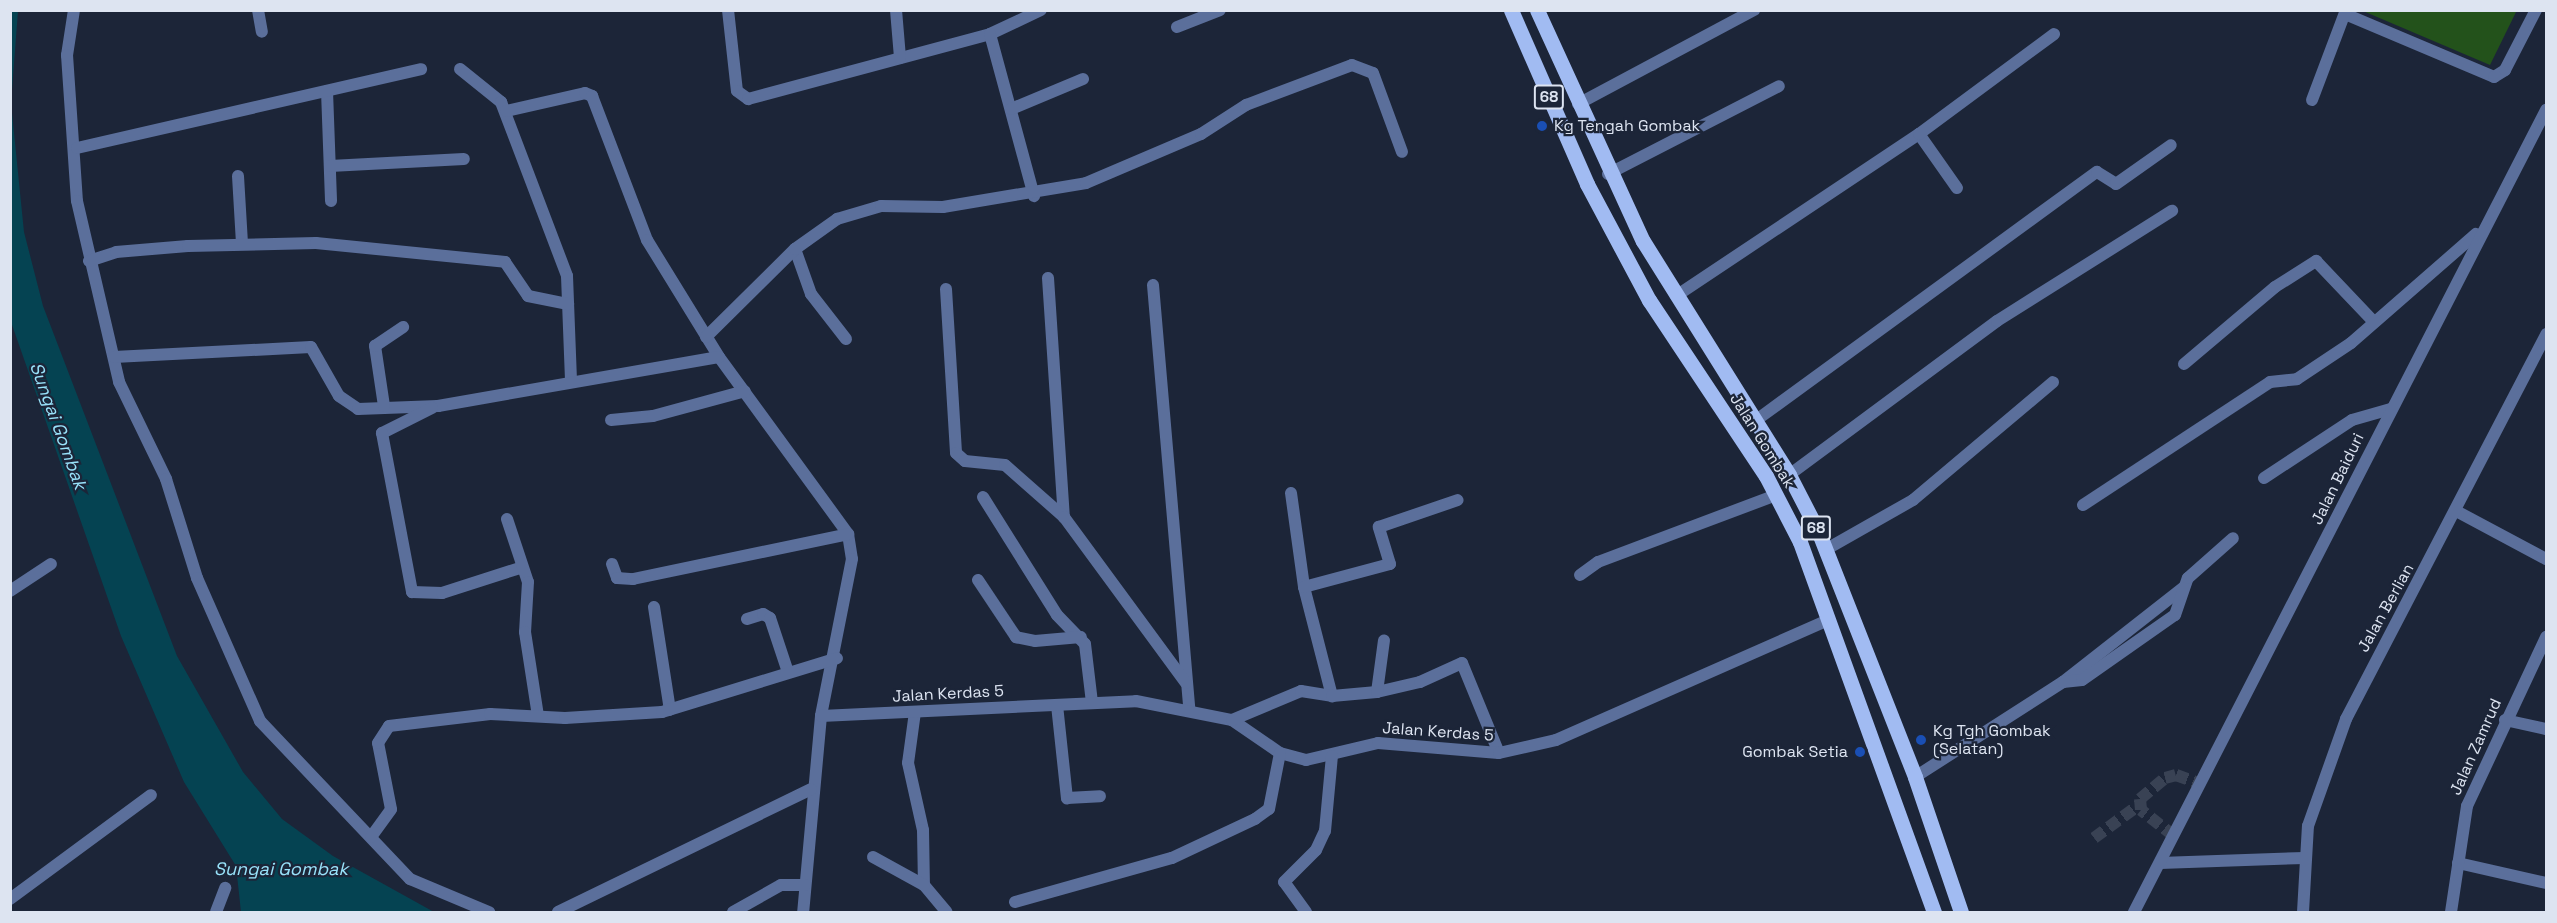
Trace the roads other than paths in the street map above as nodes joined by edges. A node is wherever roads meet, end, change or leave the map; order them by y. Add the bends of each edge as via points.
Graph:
1 (74, 10) edge
2 (258, 10) edge
3 (728, 10) edge
4 (896, 10) edge
5 (1041, 10) edge
6 (1220, 10) edge
7 (1511, 10) edge
8 (1537, 10) edge
9 (1754, 10) edge
10 (2536, 10) edge
11 (2345, 12) edge
12 (1177, 27) dead end
13 (262, 33) dead end
14 (990, 34) junction
15 (2054, 34) dead end
16 (900, 58) junction
17 (421, 69) dead end
18 (460, 69) dead end
19 (1083, 79) dead end
20 (1779, 86) dead end
21 (327, 91) junction
22 (2312, 100) dead end
23 (1578, 104) junction
24 (1011, 109) junction
25 (2547, 110) edge
26 (506, 111) junction
27 (1919, 134) junction
28 (2171, 145) dead end
29 (76, 148) junction
30 (1402, 152) dead end
31 (465, 159) dead end
32 (330, 166) junction
33 (1608, 174) junction
34 (238, 176) dead end
35 (1957, 188) dead end
36 (1034, 196) junction
37 (332, 201) dead end
38 (2172, 211) dead end
39 (2482, 229) junction
40 (242, 243) junction
41 (795, 249) junction
42 (89, 261) junction
43 (1048, 278) dead end
44 (1153, 285) dead end
45 (946, 289) dead end
46 (1676, 296) junction
47 (568, 304) junction
48 (2373, 321) junction
49 (403, 327) dead end
50 (2547, 334) edge
51 (706, 337) junction
52 (846, 339) dead end
53 (2543, 350) edge
54 (114, 357) junction
55 (719, 357) junction
56 (2184, 364) dead end
57 (571, 382) junction
58 (2054, 382) dead end
59 (745, 391) junction
60 (384, 406) junction
61 (438, 406) junction
62 (2391, 410) junction
63 (611, 420) dead end
64 (1755, 421) junction
65 (1789, 474) junction
66 (2264, 478) dead end
67 (1292, 493) dead end
68 (1776, 495) junction
69 (983, 497) dead end
70 (1458, 500) dead end
71 (2083, 505) dead end
72 (2458, 512) junction
73 (1064, 517) junction
74 (507, 519) dead end
75 (848, 534) junction
76 (2233, 538) dead end
77 (1825, 550) junction
78 (2547, 560) edge
79 (51, 564) dead end
80 (612, 564) dead end
81 (520, 568) junction
82 (1580, 575) dead end
83 (978, 580) dead end
84 (1304, 587) junction
85 (10, 591) edge
86 (654, 607) dead end
87 (747, 619) dead end
88 (1827, 621) junction
89 (1081, 637) junction
90 (2547, 637) edge
91 (1384, 640) dead end
92 (837, 658) junction
93 (788, 672) junction
94 (1186, 683) junction
95 (1377, 692) junction
96 (1332, 696) junction
97 (1092, 703) junction
98 (1058, 705) junction
99 (1189, 709) junction
100 (670, 710) junction
101 (915, 712) junction
102 (538, 716) junction
103 (820, 717) junction
104 (1232, 720) junction
105 (2505, 720) junction
106 (2547, 729) edge
107 (1280, 753) junction
108 (1499, 753) junction
109 (1332, 756) junction
110 (1915, 777) junction
111 (811, 789) junction
112 (151, 795) dead end
113 (1101, 796) dead end
114 (371, 837) junction
115 (873, 857) dead end
116 (2305, 858) junction
117 (2160, 863) junction
118 (2457, 863) junction
119 (2547, 883) edge
120 (805, 885) junction
121 (924, 885) junction
122 (225, 888) dead end
123 (10, 899) edge
124 (1015, 902) dead end
125 (216, 912) edge
126 (489, 912) edge
127 (558, 912) edge
128 (733, 912) edge
129 (803, 912) edge
130 (947, 912) edge
131 (1306, 912) edge
132 (1934, 912) edge
133 (1961, 912) edge
134 (2134, 912) edge
135 (2303, 912) edge
136 (2451, 912) edge

1 - 29 street via 67,55
2 - 13 street
3 - 16 street via 740,96 748,99
4 - 16 street
5 - 14 street
6 - 12 street
7 - 68 main road, Jalan Gombak / 68 via 1587,184 1649,300
8 - 23 main road, Jalan Gombak / 68
9 - 23 street
10 - 11 street via 2505,70 2494,77
11 - 22 street
14 - 16 street
14 - 24 street
15 - 27 street
17 - 21 street
18 - 26 street via 495,93
19 - 24 street
20 - 33 street
21 - 29 street
21 - 32 street
23 - 33 main road, Jalan Gombak / 68
24 - 36 street
25 - 39 street, Jalan Baiduri
26 - 47 street via 567,276
26 - 51 street via 585,93 592,96 647,240
27 - 35 street
27 - 46 street
28 - 64 street via 2116,184 2097,172
29 - 42 street via 78,201
30 - 36 street via 1373,73 1352,65 1246,105 1201,134 1086,183
31 - 32 street
32 - 37 street
33 - 46 main road, Jalan Gombak / 68
34 - 40 street
36 - 41 street via 943,207 881,206 837,219
38 - 65 street via 1997,321
39 - 48 street
39 - 62 street, Jalan Baiduri
40 - 42 street via 116,252
40 - 47 street via 316,243 505,262 528,296
41 - 51 street
41 - 52 street via 811,294
42 - 54 street
43 - 73 street
44 - 94 street
45 - 73 street via 956,453 965,460 1005,465
46 - 64 main road, Jalan Gombak / 68
47 - 57 street
48 - 56 street via 2316,261 2275,287
48 - 71 street via 2297,379 2270,382
49 - 60 street via 375,346
50 - 53 street, Jalan Berlian
51 - 55 street
53 - 72 street, Jalan Berlian
54 - 60 street via 311,347 339,396 358,409
54 - 114 street via 119,382 179,513 197,578 260,721
55 - 57 street
55 - 59 street
57 - 61 street
58 - 77 street via 1913,500
59 - 63 street via 653,416
59 - 75 street
60 - 61 street
61 - 81 street via 382,433 412,592 442,593
62 - 66 street via 2352,420
62 - 117 street, Jalan Baiduri
64 - 65 main road, Jalan Gombak / 68
65 - 77 main road, Jalan Gombak / 68
67 - 84 street
68 - 82 street via 1598,562
68 - 88 main road, Jalan Gombak / 68 via 1800,542
69 - 89 street via 1058,615
70 - 84 street via 1379,527 1390,564
72 - 78 street
72 - 116 street, Jalan Berlian via 2346,718 2308,826
73 - 94 street
74 - 81 street
75 - 80 street via 633,579 617,578
75 - 92 street via 852,559
76 - 110 street via 2184,587 2182,607 2175,615 2082,680 2063,682
77 - 110 main road, Jalan Gombak / 68
79 - 85 street
81 - 102 street via 528,582 525,632
83 - 89 street via 1016,637 1035,641
84 - 96 street
86 - 100 street
87 - 93 street via 764,614 770,618
88 - 108 street, Jalan Kerdas 5 via 1556,740
88 - 132 main road, Jalan Gombak / 68
89 - 97 street
90 - 105 street, Jalan Zamrud
91 - 95 street
92 - 93 street
92 - 103 street
93 - 100 street
94 - 99 street
95 - 96 street
95 - 108 street via 1420,682 1462,663
96 - 104 street via 1301,691
97 - 98 street, Jalan Kerdas 5
97 - 99 street, Jalan Kerdas 5 via 1136,701
98 - 101 street, Jalan Kerdas 5
98 - 113 street via 1067,798
99 - 104 street, Jalan Kerdas 5
100 - 102 street
101 - 103 street, Jalan Kerdas 5
101 - 121 street via 908,762 923,830
102 - 114 street via 490,714 389,726 378,743 391,809
103 - 111 street
104 - 107 street, Jalan Kerdas 5
105 - 106 street
105 - 118 street, Jalan Zamrud via 2467,806
107 - 109 street, Jalan Kerdas 5 via 1306,760
107 - 124 street via 1269,809 1255,819 1172,858
108 - 109 street, Jalan Kerdas 5 via 1378,743
109 - 131 street via 1325,831 1316,850 1284,882
110 - 133 main road, Jalan Gombak / 68
111 - 120 street
111 - 127 street
112 - 123 street
114 - 126 street via 410,879
115 - 121 street
116 - 117 street
116 - 135 street, Jalan Berlian
117 - 134 street, Jalan Baiduri
118 - 119 street
118 - 136 street, Jalan Zamrud
120 - 128 street via 782,885
120 - 129 street
121 - 130 street
122 - 125 street

